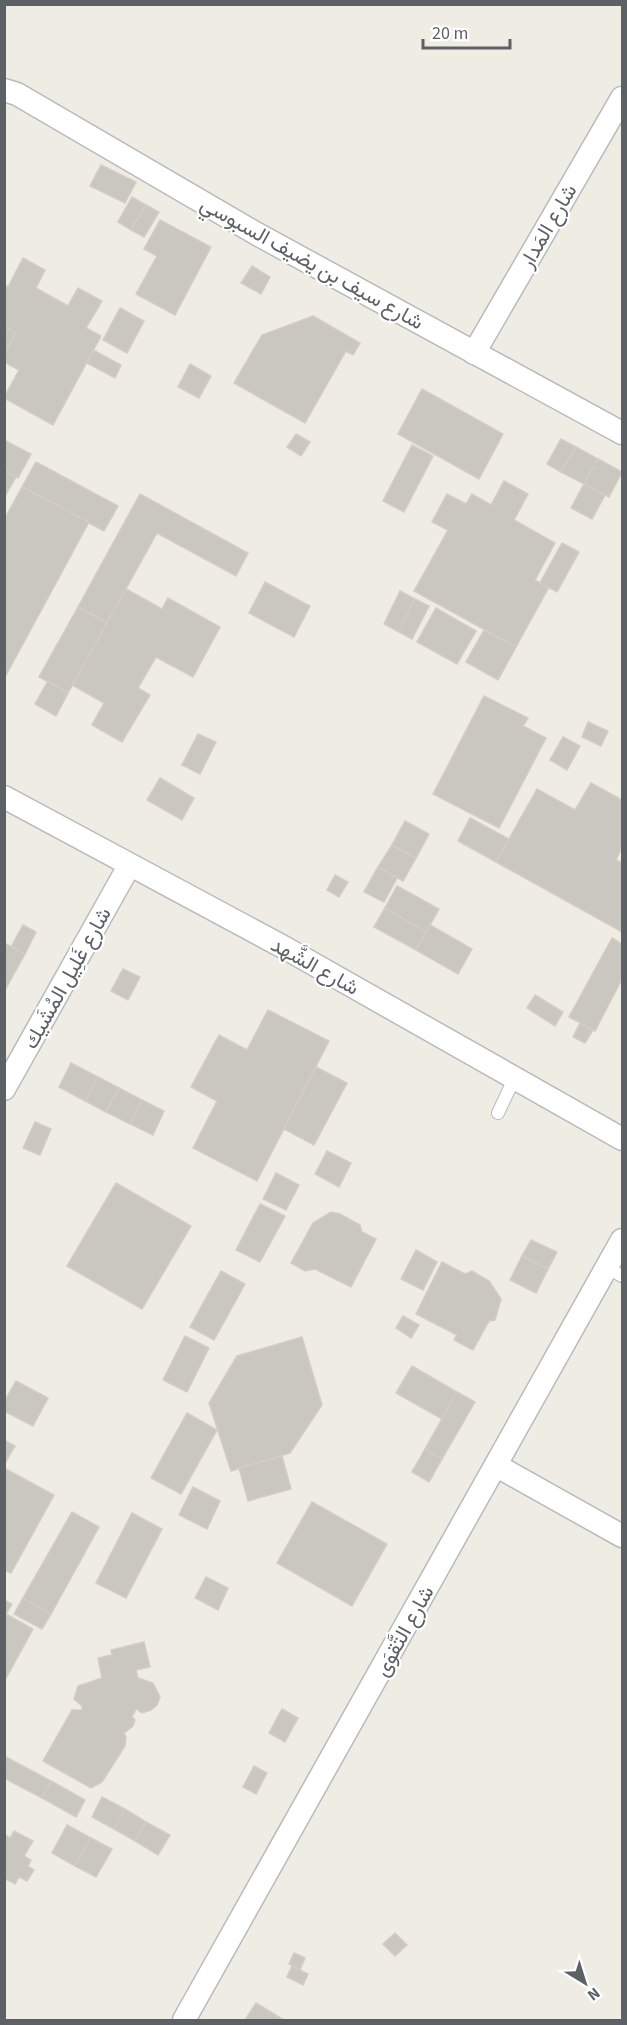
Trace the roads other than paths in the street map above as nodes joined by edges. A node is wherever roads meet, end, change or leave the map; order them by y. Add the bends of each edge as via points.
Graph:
1 (4, 90) edge
2 (622, 98) edge
3 (474, 353) junction
4 (622, 433) edge
5 (4, 797) edge
6 (129, 867) junction
7 (514, 1079) junction
8 (4, 1089) edge
9 (498, 1113) dead end
10 (622, 1139) edge
11 (622, 1240) edge
12 (615, 1272) edge
13 (497, 1466) junction
14 (622, 1536) edge
15 (184, 2020) edge

1 - 3 street, شارع سيف بن يضيف السبوسي
2 - 3 street, شارع المَدار
3 - 4 street, شارع سيف بن يضيف السبوسي
5 - 6 street, شارع الشَّهد
6 - 7 street, شارع الشَّهد via 287,949
6 - 8 street, شارع غَلِيل المُشَيك
7 - 9 lane
7 - 10 street, شارع الشَّهد
11 - 12 street, شارع التَّقوَى
12 - 13 street, شارع التَّقوَى
13 - 14 street
13 - 15 street, شارع التَّقوَى

